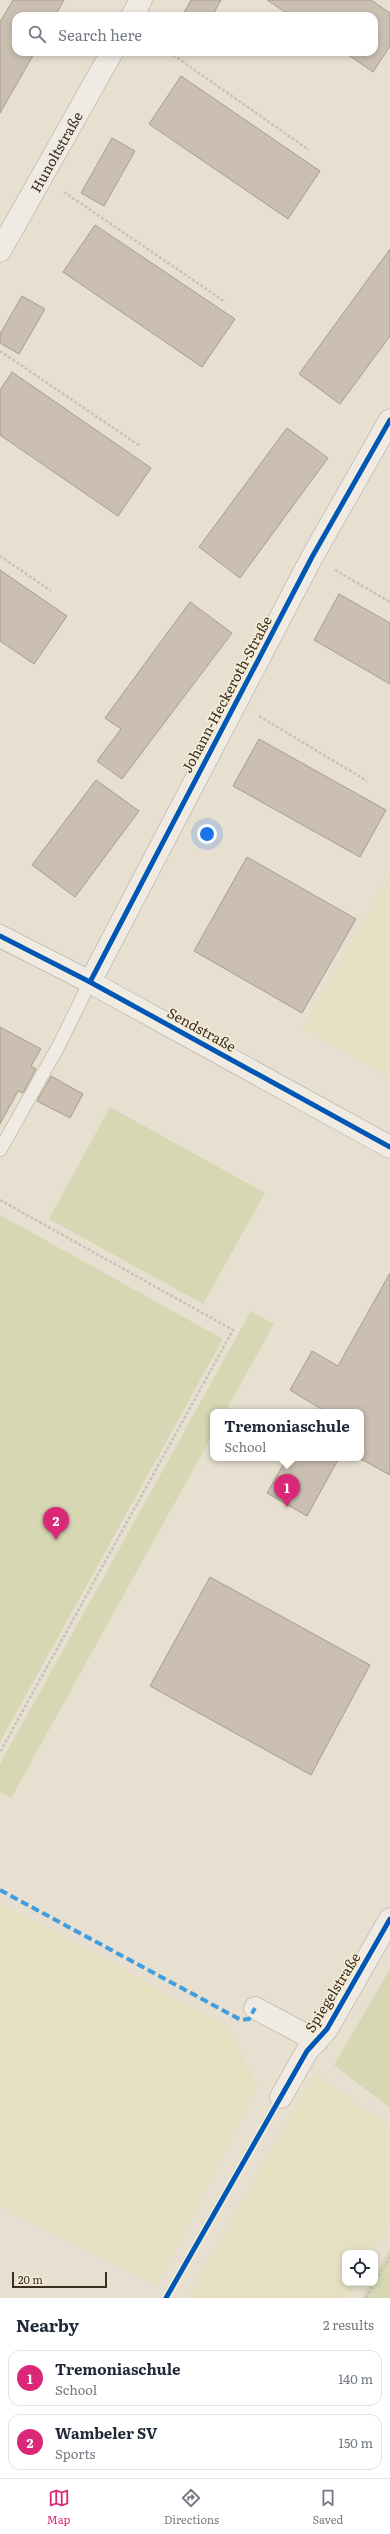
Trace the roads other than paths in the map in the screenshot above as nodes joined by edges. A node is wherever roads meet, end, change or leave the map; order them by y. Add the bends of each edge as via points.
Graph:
1 (141, 0) edge
2 (134, 12) edge
3 (110, 56) edge
4 (0, 251) edge
5 (390, 420) edge
6 (0, 936) edge
7 (90, 982) junction
8 (390, 1147) edge
9 (0, 1150) edge
10 (390, 1919) edge
11 (255, 2008) dead end
12 (316, 2041) junction
13 (281, 2097) dead end

1 - 2 street
3 - 4 street, Hunoltstraße
5 - 7 street, Johann-Heckeroth-Straße via 312,556
6 - 7 street, Sendstraße
7 - 8 street, Sendstraße
7 - 9 lane via 58,1047
10 - 12 street, Spiegelstraße via 327,2029
11 - 12 street, Spiegelstraße
12 - 13 street, Spiegelstraße

